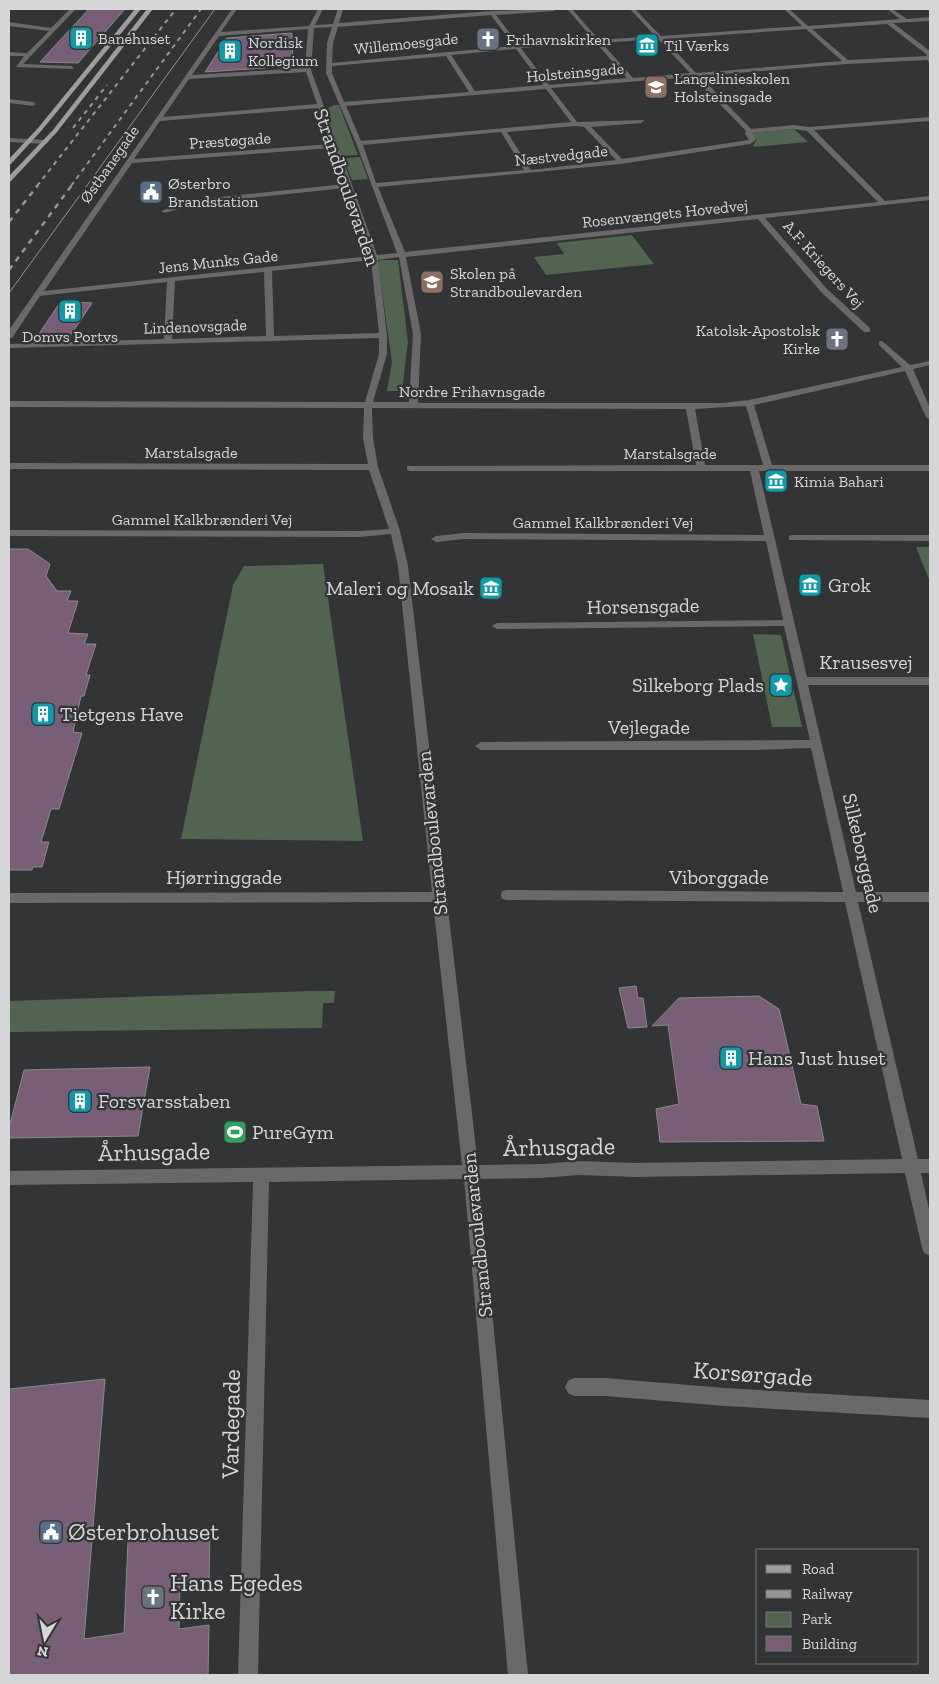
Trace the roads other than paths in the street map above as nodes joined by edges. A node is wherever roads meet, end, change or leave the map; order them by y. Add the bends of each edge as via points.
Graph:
1 (73, 9) edge
2 (138, 9) edge
3 (150, 9) edge
4 (234, 9) edge
5 (320, 9) edge
6 (340, 9) edge
7 (554, 9) edge
8 (569, 9) edge
9 (632, 9) edge
10 (786, 9) edge
11 (889, 9) edge
12 (492, 13) junction
13 (930, 19) edge
14 (906, 21) junction
15 (888, 22) junction
16 (9, 24) edge
17 (336, 24) junction
18 (311, 27) junction
19 (809, 28) junction
20 (53, 30) junction
21 (218, 34) junction
22 (659, 37) junction
23 (598, 41) junction
24 (518, 46) junction
25 (447, 53) junction
26 (9, 54) edge
27 (29, 55) junction
28 (930, 59) edge
29 (847, 62) junction
30 (328, 65) junction
31 (72, 68) dead end
32 (308, 70) junction
33 (696, 76) junction
34 (186, 77) junction
35 (632, 80) junction
36 (549, 88) junction
37 (474, 94) junction
38 (9, 101) edge
39 (33, 104) dead end
40 (342, 104) junction
41 (319, 106) junction
42 (158, 118) junction
43 (930, 119) edge
44 (642, 121) dead end
45 (575, 124) junction
46 (586, 125) junction
47 (808, 128) junction
48 (748, 131) junction
49 (504, 132) junction
50 (9, 140) edge
51 (28, 141) junction
52 (46, 142) junction
53 (359, 144) junction
54 (334, 146) junction
55 (9, 148) edge
56 (22, 148) junction
57 (40, 149) junction
58 (128, 161) junction
59 (621, 162) junction
60 (9, 163) edge
61 (529, 172) junction
62 (9, 180) edge
63 (374, 185) junction
64 (350, 186) junction
65 (930, 198) edge
66 (883, 203) junction
67 (165, 211) dead end
68 (760, 216) junction
69 (402, 255) junction
70 (374, 258) junction
71 (268, 269) junction
72 (171, 280) junction
73 (37, 294) junction
74 (867, 330) dead end
75 (383, 335) junction
76 (9, 336) edge
77 (270, 338) junction
78 (168, 342) junction
79 (882, 343) dead end
80 (9, 346) edge
81 (930, 363) edge
82 (908, 368) junction
83 (749, 402) junction
84 (9, 404) edge
85 (368, 406) junction
86 (413, 406) junction
87 (690, 407) junction
88 (930, 417) edge
89 (9, 466) edge
90 (374, 467) junction
91 (410, 468) dead end
92 (701, 468) junction
93 (754, 468) junction
94 (768, 468) junction
95 (930, 468) edge
96 (395, 531) junction
97 (9, 533) edge
98 (436, 538) dead end
99 (770, 538) junction
100 (792, 538) dead end
101 (930, 538) edge
102 (789, 623) junction
103 (497, 626) dead end
104 (802, 681) junction
105 (930, 681) edge
106 (817, 744) junction
107 (481, 746) dead end
108 (507, 894) dead end
109 (439, 897) junction
110 (930, 897) edge
111 (9, 898) edge
112 (851, 898) junction
113 (912, 1166) junction
114 (930, 1166) edge
115 (471, 1172) junction
116 (261, 1174) junction
117 (9, 1178) edge
118 (930, 1248) edge
119 (574, 1387) dead end
120 (930, 1409) edge
121 (248, 1675) edge
122 (518, 1675) edge

1 - 20 street
2 - 51 main road
3 - 52 main road
4 - 21 street, Østbanegade
5 - 18 street, Strandboulevarden
6 - 17 street, Strandboulevarden
7 - 12 street
8 - 23 street
9 - 22 street
10 - 19 street
11 - 14 street
12 - 17 street
12 - 24 street
13 - 14 street, Willemoesgade
14 - 15 street, Willemoesgade
15 - 19 street, Willemoesgade
15 - 28 street via 928,53
16 - 20 street
17 - 18 street
17 - 30 street, Strandboulevarden
18 - 21 street
18 - 32 street, Strandboulevarden
19 - 22 street, Willemoesgade
19 - 29 street
20 - 27 street
21 - 34 street, Østbanegade
22 - 23 street, Willemoesgade
22 - 33 street
23 - 24 street, Willemoesgade
23 - 35 street
24 - 25 street, Willemoesgade
24 - 36 street
25 - 30 street, Willemoesgade
25 - 37 street
26 - 27 street
27 - 31 street via 18,66
28 - 29 street, Holsteinsgade
29 - 33 street, Holsteinsgade
30 - 40 street, Strandboulevarden via 331,81
32 - 34 street
32 - 41 street, Strandboulevarden
33 - 35 street, Holsteinsgade
33 - 48 street
34 - 42 street, Østbanegade
35 - 36 street, Holsteinsgade
36 - 37 street, Holsteinsgade
36 - 45 street
37 - 40 street, Holsteinsgade
38 - 39 street
40 - 53 street, Strandboulevarden
41 - 42 street
41 - 54 street, Strandboulevarden
42 - 58 street, Østbanegade
43 - 47 street
44 - 46 street
45 - 46 street
45 - 49 street
46 - 59 street
47 - 48 street
47 - 66 street
48 - 59 street, Næstvedgade via 753,139 750,142
49 - 53 street
49 - 61 street
50 - 51 street
51 - 52 street
51 - 56 main road
52 - 57 main road
53 - 63 street, Strandboulevarden
54 - 58 street, Præstøgade
54 - 64 street, Strandboulevarden
55 - 56 street
56 - 57 street
56 - 60 main road
57 - 62 main road
58 - 73 street, Østbanegade
59 - 61 street, Næstvedgade
61 - 63 street, Næstvedgade
63 - 69 street, Strandboulevarden
64 - 67 street via 192,202
64 - 70 street, Strandboulevarden
65 - 66 street, Rosenvængets Hovedvej
66 - 68 street, Rosenvængets Hovedvej
68 - 69 street, Rosenvængets Hovedvej
68 - 74 street, A.F. Kriegers Vej via 829,294
69 - 70 street, Jens Munks Gade
69 - 86 street, Strandboulevarden via 417,334
70 - 71 street, Jens Munks Gade
70 - 75 street, Strandboulevarden
71 - 72 street, Jens Munks Gade
71 - 77 street
72 - 73 street, Jens Munks Gade
72 - 78 street
73 - 76 street, Østbanegade
75 - 77 street, Lindenovsgade
75 - 85 street, Strandboulevarden via 381,362
77 - 78 street, Lindenovsgade
78 - 80 street, Lindenovsgade
79 - 82 street
81 - 82 street, Nordre Frihavnsgade
82 - 83 street, Nordre Frihavnsgade
82 - 88 street
83 - 87 street, Nordre Frihavnsgade
83 - 94 street
84 - 85 street, Nordre Frihavnsgade
85 - 86 street, Nordre Frihavnsgade
85 - 90 street, Strandboulevarden via 368,438
86 - 87 street, Nordre Frihavnsgade
87 - 92 street
89 - 90 street, Marstalsgade
90 - 96 street, Strandboulevarden
91 - 92 street, Marstalsgade
92 - 93 street, Marstalsgade
93 - 94 street, Marstalsgade
93 - 99 street, Silkeborggade
94 - 95 street, Marstalsgade
96 - 97 street, Gammel Kalkbrænderi Vej via 360,534
96 - 109 street, Strandboulevarden via 404,575
98 - 99 street, Gammel Kalkbrænderi Vej
99 - 102 street, Silkeborggade
100 - 101 street
102 - 103 street, Horsensgade
102 - 104 street, Silkeborggade
104 - 105 street, Krausesvej
104 - 106 street, Silkeborggade
106 - 107 street, Vejlegade
106 - 112 street, Silkeborggade
108 - 112 street, Viborggade
109 - 111 street, Hjørringgade
109 - 115 street, Strandboulevarden
110 - 112 street, Viborggade
112 - 113 street, Silkeborggade
113 - 114 street, Århusgade
113 - 115 street, Århusgade via 579,1168
113 - 118 street, Silkeborggade
115 - 116 street, Århusgade
115 - 122 street, Strandboulevarden
116 - 117 street, Århusgade
116 - 121 street, Vardegade
119 - 120 street, Korsørgade

